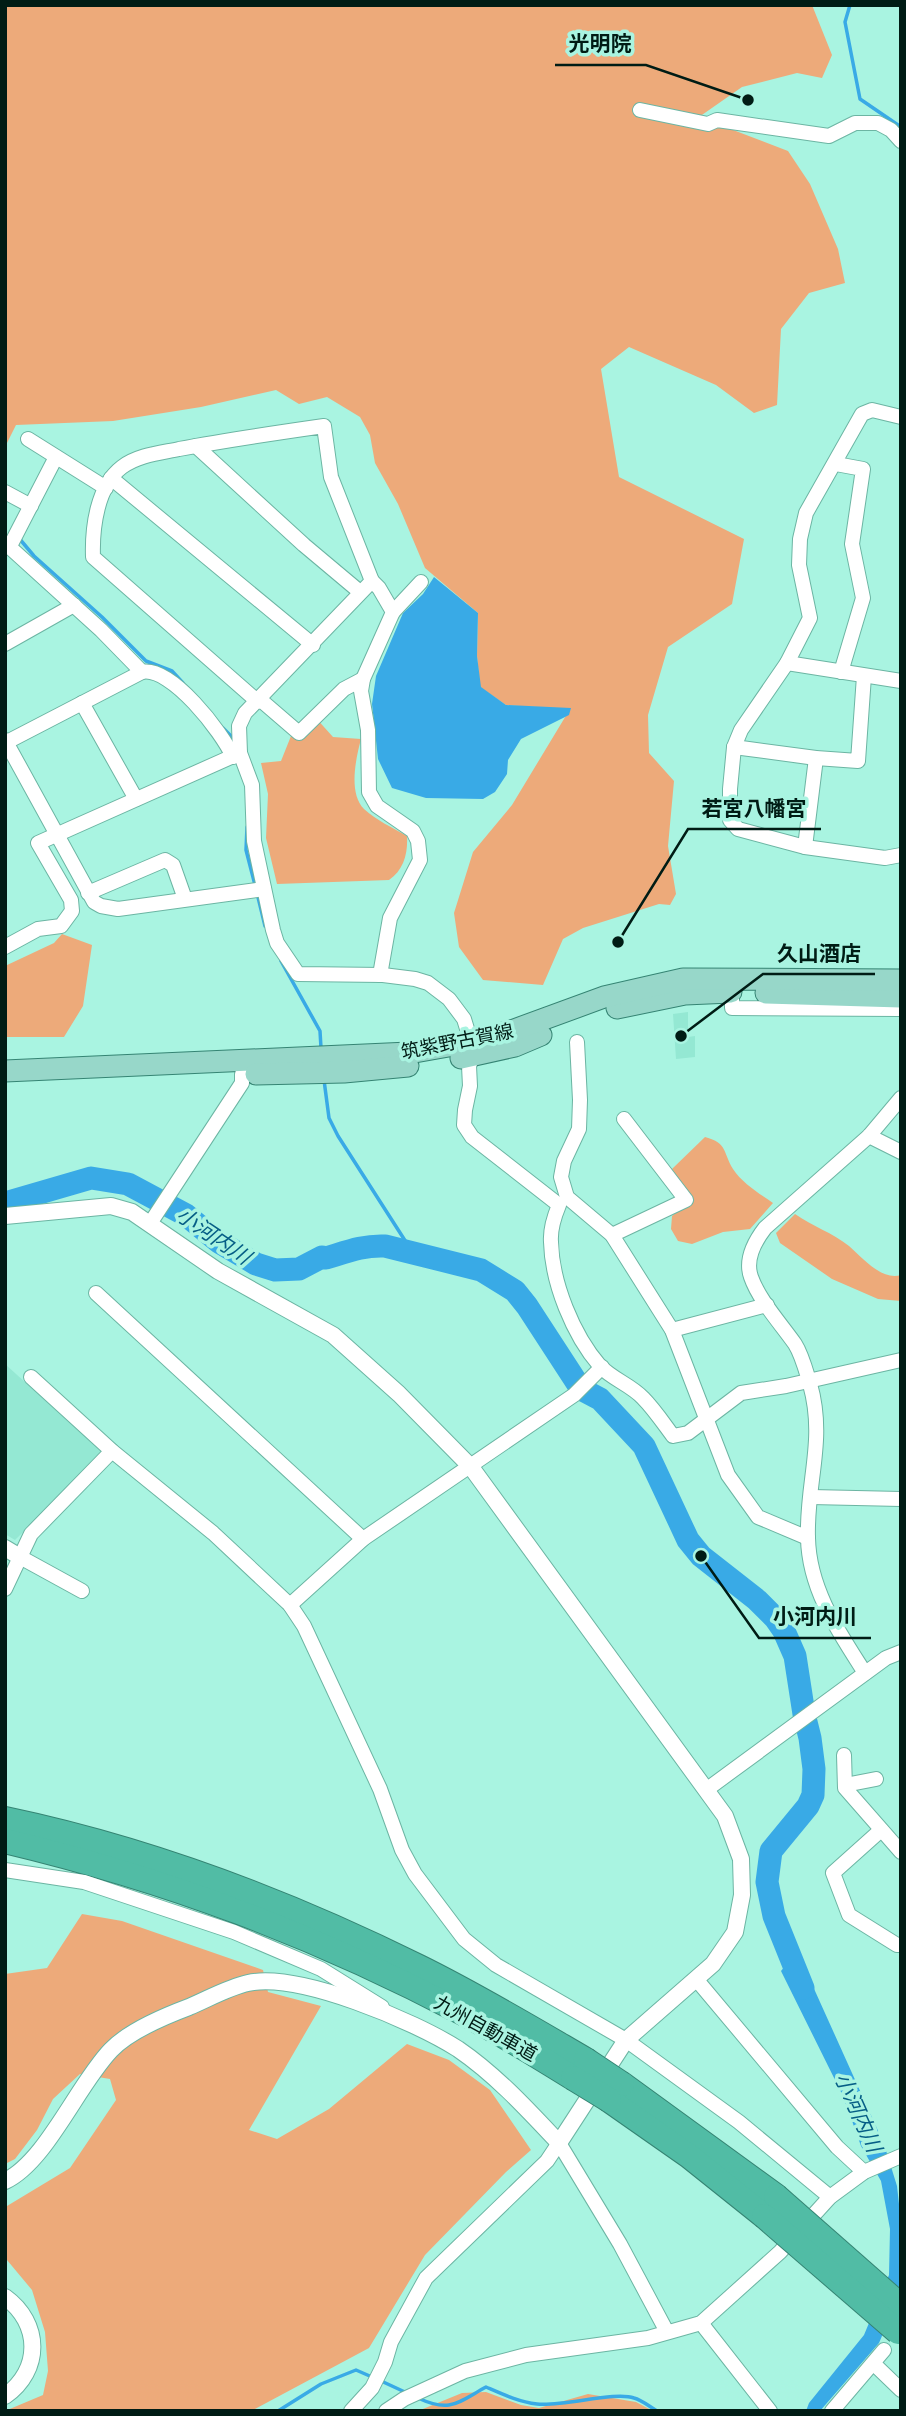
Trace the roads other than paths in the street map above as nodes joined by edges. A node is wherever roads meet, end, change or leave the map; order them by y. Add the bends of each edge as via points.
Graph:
1 (640, 110) dead end
2 (901, 141) edge
3 (901, 417) edge
4 (28, 439) dead end
5 (196, 446) junction
6 (56, 457) junction
7 (836, 464) junction
8 (108, 483) junction
9 (5, 492) edge
10 (31, 506) junction
11 (7, 544) edge
12 (372, 581) junction
13 (421, 582) dead end
14 (360, 592) junction
15 (74, 605) junction
16 (393, 612) junction
17 (5, 644) edge
18 (313, 645) junction
19 (787, 663) junction
20 (142, 672) junction
21 (841, 672) junction
22 (864, 677) junction
23 (363, 679) junction
24 (901, 681) edge
25 (257, 701) junction
26 (82, 703) junction
27 (6, 742) edge
28 (734, 747) junction
29 (236, 755) junction
30 (816, 758) junction
31 (136, 799) junction
32 (55, 834) junction
33 (805, 846) junction
34 (901, 855) edge
35 (264, 890) junction
36 (88, 893) junction
37 (185, 899) junction
38 (5, 947) edge
39 (380, 975) junction
40 (901, 980) edge
41 (732, 992) junction
42 (901, 997) edge
43 (901, 1009) edge
44 (577, 1042) dead end
45 (472, 1049) junction
46 (5, 1071) edge
47 (242, 1074) junction
48 (5, 1084) edge
49 (901, 1098) edge
50 (624, 1119) dead end
51 (869, 1136) junction
52 (901, 1152) edge
53 (563, 1201) junction
54 (5, 1216) edge
55 (153, 1217) junction
56 (612, 1235) junction
57 (96, 1293) dead end
58 (767, 1305) junction
59 (672, 1330) junction
60 (901, 1360) edge
61 (599, 1369) junction
62 (31, 1377) dead end
63 (809, 1381) junction
64 (706, 1419) junction
65 (112, 1451) junction
66 (471, 1467) junction
67 (811, 1497) junction
68 (901, 1499) edge
69 (808, 1538) junction
70 (363, 1539) junction
71 (5, 1548) edge
72 (20, 1557) junction
73 (5, 1589) edge
74 (82, 1591) dead end
75 (290, 1605) junction
76 (901, 1652) edge
77 (865, 1673) junction
78 (844, 1755) dead end
79 (876, 1779) dead end
80 (845, 1785) junction
81 (705, 1790) junction
82 (5, 1819) edge
83 (881, 1830) junction
84 (5, 1841) edge
85 (901, 1852) edge
86 (5, 1870) edge
87 (901, 1945) edge
88 (695, 1979) junction
89 (401, 2020) junction
90 (626, 2040) junction
91 (580, 2069) junction
92 (559, 2143) junction
93 (897, 2158) edge
94 (864, 2172) junction
95 (5, 2181) edge
96 (830, 2197) junction
97 (770, 2206) junction
98 (5, 2297) edge
99 (901, 2306) edge
100 (701, 2323) junction
101 (667, 2332) junction
102 (894, 2339) edge
103 (874, 2364) junction
104 (901, 2390) edge
105 (5, 2396) edge
106 (351, 2411) edge
107 (386, 2411) edge
108 (770, 2411) edge
109 (832, 2411) edge

1 - 2 street via 708,124 717,120 830,136 855,123 878,123
3 - 7 street via 872,410 862,414
4 - 6 street
5 - 8 street via 144,456 123,466
5 - 12 street via 324,426 331,477
5 - 14 street
6 - 8 street
6 - 10 street
7 - 19 street via 806,513 800,565 810,618
7 - 21 street via 863,469 852,544 863,598
8 - 18 street
8 - 25 street via 96,517 93,557
9 - 10 street
10 - 11 street
11 - 15 street
12 - 14 street
12 - 16 street
13 - 16 street
14 - 18 street
15 - 17 street
15 - 20 street
16 - 23 street
18 - 25 street
19 - 21 street
19 - 28 street
20 - 26 street
20 - 29 street via 171,681
21 - 22 street
22 - 24 street
22 - 30 street via 858,761
23 - 25 street via 344,689 299,733
23 - 39 street via 369,792 377,806 413,831 420,852 390,918
25 - 29 street via 239,726
26 - 27 street
26 - 31 street
27 - 32 street
28 - 30 street
28 - 33 street via 730,820 738,829
29 - 31 street
29 - 35 street via 252,785 254,841
30 - 33 street
31 - 32 street
32 - 36 street
32 - 38 street via 37,843 71,900 72,911 61,926 38,929
33 - 34 street via 885,858
35 - 37 street
35 - 39 street via 277,943 298,974
36 - 37 street via 101,906 118,909
36 - 37 street via 165,860 173,865
39 - 45 street via 428,983 449,999 464,1019
40 - 45 main road, 筑紫野古賀線 via 683,979 604,997
41 - 42 main road, 筑紫野古賀線
41 - 43 street via 732,1008
41 - 45 main road, 筑紫野古賀線 via 685,994 615,1009 515,1045
44 - 53 street via 579,1129 564,1161
45 - 46 main road, 筑紫野古賀線
45 - 47 main road, 筑紫野古賀線 via 400,1067
45 - 53 street via 464,1125 472,1137
47 - 48 main road, 筑紫野古賀線
47 - 55 street via 242,1083
49 - 51 street
50 - 56 street via 686,1200
51 - 52 street
51 - 58 street via 784,1209 753,1244 750,1275
53 - 56 street
53 - 61 street via 553,1221 555,1269 566,1305
54 - 55 street via 111,1206
55 - 66 street via 218,1271 333,1335
56 - 59 street
57 - 70 street
58 - 59 street
58 - 63 street via 797,1347
59 - 64 street
60 - 63 street
61 - 64 street via 643,1397 673,1436 688,1433
61 - 66 street via 573,1395
62 - 65 street
63 - 64 street via 741,1393
63 - 67 street via 817,1412 818,1444
64 - 69 street via 728,1475 758,1517
65 - 72 street via 31,1534
65 - 75 street via 213,1533
66 - 70 street
66 - 81 street
67 - 68 street
67 - 69 street
69 - 77 street via 811,1567 830,1619
70 - 75 street
71 - 72 street
72 - 73 street
72 - 74 street
75 - 90 street via 380,1790 402,1850 464,1939 496,1965
76 - 77 street
77 - 81 street
78 - 80 street
79 - 80 street
80 - 83 street
81 - 88 street via 725,1816 741,1859 742,1895 735,1932 713,1964
82 - 91 highway, 九州自動車道 via 164,1863 300,1912 476,1997
83 - 85 street
83 - 87 street via 833,1873 849,1915
84 - 91 highway, 九州自動車道 via 81,1859 225,1905 406,1984
86 - 89 street via 84,1882 234,1932 321,1969
88 - 90 street
88 - 94 street via 837,2147
89 - 92 street via 458,2049 514,2095
89 - 95 street via 282,1981 248,1983 177,2011 112,2049 27,2167
90 - 92 street
90 - 96 street via 739,2122
91 - 97 highway, 九州自動車道, bridge
92 - 101 street
92 - 106 street via 547,2161 426,2278 372,2388
93 - 94 street
94 - 96 street
96 - 100 street via 780,2252
97 - 99 highway, 九州自動車道, bridge
97 - 102 highway, 九州自動車道, bridge
98 - 105 street via 22,2312 34,2341 27,2376
100 - 101 street
100 - 108 street
101 - 107 street via 526,2355 465,2371
102 - 103 street
103 - 104 street
103 - 109 street

